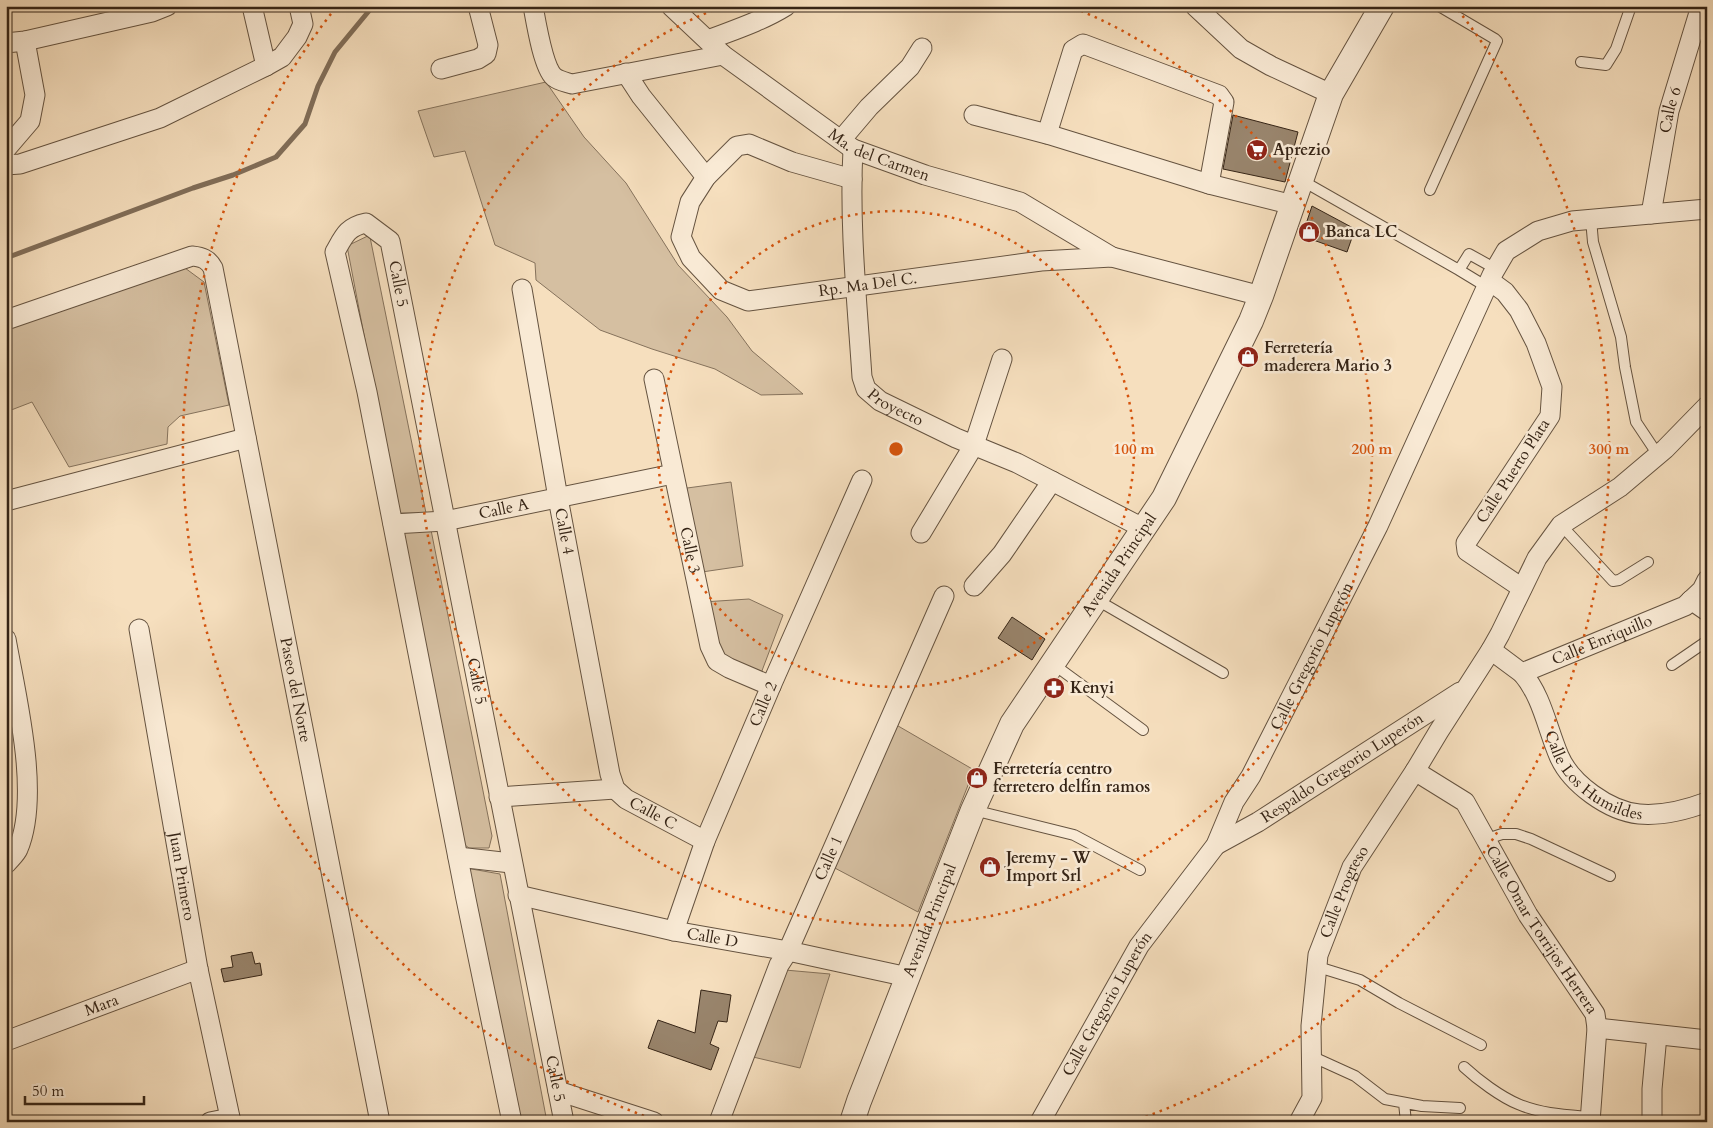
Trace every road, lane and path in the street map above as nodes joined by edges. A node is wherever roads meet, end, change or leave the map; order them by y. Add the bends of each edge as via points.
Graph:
1 (167, 6) edge
2 (252, 6) edge
3 (299, 6) edge
4 (478, 6) edge
5 (532, 6) edge
6 (671, 6) edge
7 (786, 6) edge
8 (1382, 6) edge
9 (1438, 6) edge
10 (1631, 6) edge
11 (1701, 6) edge
12 (1189, 7) edge
13 (708, 40) junction
14 (25, 41) junction
15 (6, 42) edge
16 (922, 48) dead end
17 (723, 55) junction
18 (1581, 62) dead end
19 (266, 66) junction
20 (441, 69) dead end
21 (626, 73) junction
22 (1331, 94) junction
23 (974, 116) dead end
24 (1047, 134) junction
25 (847, 144) junction
26 (6, 149) edge
27 (6, 165) edge
28 (706, 177) junction
29 (852, 179) junction
30 (1301, 180) junction
31 (1209, 184) junction
32 (1430, 190) dead end
33 (1293, 204) junction
34 (1707, 209) edge
35 (1651, 214) junction
36 (1591, 219) junction
37 (1112, 257) junction
38 (1459, 270) junction
39 (1491, 279) junction
40 (856, 285) junction
41 (522, 289) dead end
42 (1261, 296) junction
43 (6, 320) edge
44 (1002, 359) dead end
45 (654, 378) dead end
46 (1707, 406) edge
47 (246, 438) junction
48 (974, 445) junction
49 (1658, 455) junction
50 (673, 474) junction
51 (862, 480) dead end
52 (1052, 481) junction
53 (558, 498) junction
54 (6, 501) edge
55 (445, 521) junction
56 (393, 524) junction
57 (1561, 525) junction
58 (1143, 528) junction
59 (922, 533) dead end
60 (1648, 562) dead end
61 (1707, 580) edge
62 (974, 586) dead end
63 (1522, 588) junction
64 (944, 596) dead end
65 (1096, 600) junction
66 (1691, 600) junction
67 (1707, 611) edge
68 (139, 629) dead end
69 (6, 639) edge
70 (1707, 641) edge
71 (1491, 650) junction
72 (1053, 664) junction
73 (1672, 665) dead end
74 (1522, 672) junction
75 (1224, 673) dead end
76 (772, 686) junction
77 (1465, 689) junction
78 (1143, 730) dead end
79 (1415, 772) junction
80 (613, 782) junction
81 (499, 797) junction
82 (1707, 802) edge
83 (973, 810) junction
84 (1487, 839) junction
85 (706, 841) junction
86 (1216, 846) junction
87 (458, 857) junction
88 (512, 863) junction
89 (6, 864) edge
90 (1140, 870) dead end
91 (1610, 876) dead end
92 (518, 895) junction
93 (674, 931) junction
94 (788, 951) junction
95 (1318, 967) junction
96 (198, 969) junction
97 (908, 977) junction
98 (1597, 1028) junction
99 (1657, 1035) junction
100 (1707, 1040) edge
101 (6, 1041) edge
102 (1481, 1045) dead end
103 (1311, 1056) junction
104 (1464, 1067) dead end
105 (558, 1091) junction
106 (1404, 1103) junction
107 (1460, 1108) dead end
108 (1590, 1119) edge
109 (230, 1120) edge
110 (1045, 1120) edge
111 (210, 1122) edge
112 (380, 1122) edge
113 (512, 1122) edge
114 (564, 1122) edge
115 (654, 1122) edge
116 (718, 1122) edge
117 (852, 1122) edge
118 (1298, 1122) edge
119 (1406, 1122) edge
120 (1652, 1122) edge

1 - 14 street
2 - 19 street
3 - 19 street via 303,24 298,36 282,57
4 - 20 street via 488,45 486,54
5 - 21 street via 546,64 560,81 572,84
6 - 13 street, Ma. del Carmen
7 - 13 street
8 - 22 street, Avenida Principal
9 - 32 lane via 1497,41
10 - 18 lane via 1616,49 1606,65
11 - 35 street, Calle 6 via 1669,111
12 - 22 street via 1241,49
13 - 17 street, Ma. del Carmen
14 - 15 street
14 - 26 street via 35,95 30,121
16 - 25 street via 910,67 869,107
17 - 21 street
17 - 25 street, Ma. del Carmen
19 - 27 street via 160,118 20,164
21 - 28 street
22 - 30 street, Avenida Principal
23 - 24 street
24 - 31 street
24 - 31 street via 1073,50 1083,44 1219,95 1224,102
25 - 29 street, Proyecto
25 - 37 street, Ma. del Carmen via 925,175 1020,202
28 - 29 street via 737,146 749,144 792,162
28 - 40 street, Rp. Ma Del C. via 690,202 681,237 691,258 721,290 748,301
29 - 40 street, Proyecto
30 - 33 street, Avenida Principal
30 - 38 lane
31 - 33 street
33 - 42 street, Avenida Principal
34 - 35 street, Calle Gregorio Luperón
35 - 36 street, Calle Gregorio Luperón
36 - 39 street, Calle Gregorio Luperón via 1538,231 1506,251
36 - 49 lane via 1593,242 1622,337 1636,422
37 - 40 street, Rp. Ma Del C. via 1041,261
37 - 42 street
38 - 39 lane
38 - 39 lane via 1469,254
39 - 63 street, Calle Puerto Plata via 1519,310 1536,343 1552,387 1550,416 1465,547
39 - 86 street, Calle Gregorio Luperón via 1378,526 1251,776 1234,802
40 - 48 street, Proyecto via 862,377 866,389 912,417
41 - 53 street, Calle 4
42 - 58 street, Avenida Principal via 1164,498
43 - 47 street, Paseo del Norte via 192,256 200,256 213,268
44 - 48 street
45 - 50 street, Calle 3
46 - 49 street, Calle Progreso
47 - 54 street
47 - 112 street, Paseo del Norte
48 - 52 street, Proyecto
48 - 59 street
49 - 57 street, Calle Progreso via 1620,487
50 - 53 street, Calle A
50 - 76 street, Calle 3 via 710,646 717,661
51 - 76 street, Calle 2
52 - 58 street, Proyecto
52 - 62 street via 1002,554
53 - 55 street, Calle A
53 - 80 street, Calle 4
55 - 56 street, Calle A
55 - 56 street, Calle 5 via 390,241 366,223 356,225 346,233 335,252
55 - 81 street, Calle 5
56 - 87 street
57 - 60 lane via 1613,580 1619,580
57 - 63 street, Calle Progreso via 1537,558
58 - 65 street, Avenida Principal
61 - 66 street, Calle Enriquillo
63 - 71 street, Calle Progreso
64 - 94 street, Calle 1
65 - 72 street, Avenida Principal
65 - 75 lane
66 - 67 street
66 - 74 street, Calle Enriquillo via 1685,606 1653,620
68 - 96 street, Juan Primero
69 - 89 street via 26,755 27,817 18,850
70 - 73 lane
71 - 74 street
71 - 77 street, Calle Progreso
72 - 78 lane
72 - 83 street, Avenida Principal via 1012,724
74 - 82 street, Calle Los Humildes via 1543,711 1560,758 1580,786 1614,807 1639,814 1668,813
76 - 85 street, Calle 2
77 - 79 street, Calle Progreso
77 - 86 street, Respaldo Gregorio Luperón
79 - 84 street, Calle Omar Torrijos Herrera via 1465,802
79 - 95 street, Calle Progreso via 1352,867 1318,955
80 - 81 street
80 - 85 street, Calle C via 626,798
81 - 88 street, Calle 5
83 - 90 lane via 1074,835
83 - 97 street, Avenida Principal
84 - 91 lane via 1516,834
84 - 98 street, Calle Omar Torrijos Herrera via 1528,915 1595,1014
85 - 93 street, Calle 2
86 - 110 street, Calle Gregorio Luperón via 1139,946
87 - 88 street
87 - 113 street
88 - 92 street, Calle 5
92 - 93 street, Calle D
92 - 105 street, Calle 5
93 - 94 street, Calle D
94 - 97 street, Calle D
94 - 116 street, Calle 1 via 779,965
95 - 102 lane via 1360,980
95 - 103 street, Calle Progreso
96 - 101 street, Mara
96 - 109 street, Juan Primero
97 - 117 street, Avenida Principal
98 - 99 street
98 - 108 street, Calle Omar Torrijos Herrera
99 - 100 street
99 - 120 street
103 - 106 lane via 1355,1076 1385,1099
103 - 118 street, Calle Progreso via 1312,1098
104 - 108 lane via 1518,1104 1550,1114
105 - 114 street, Calle 5
105 - 115 street
106 - 107 lane
106 - 119 lane
109 - 111 street

